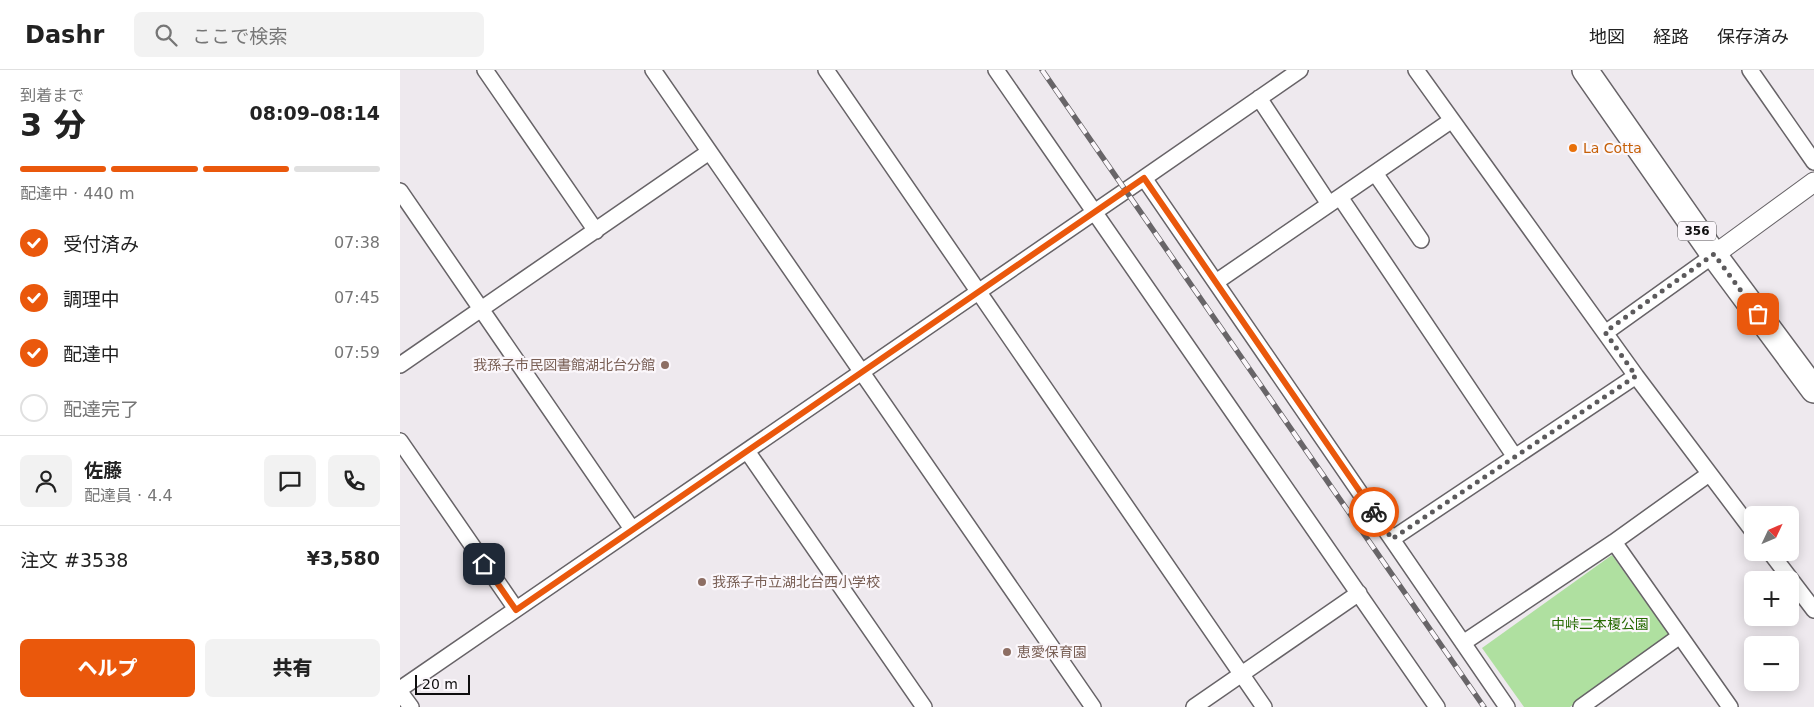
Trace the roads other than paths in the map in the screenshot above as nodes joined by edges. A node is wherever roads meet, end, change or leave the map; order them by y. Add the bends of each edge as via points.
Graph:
1 (484, 70) edge
2 (653, 70) edge
3 (826, 70) edge
4 (996, 70) edge
5 (1300, 70) edge
6 (1416, 70) edge
7 (1585, 70) edge
8 (1750, 70) edge
9 (1259, 98) junction
10 (1452, 120) junction
11 (709, 152) junction
12 (1814, 162) edge
13 (1375, 173) junction
14 (1144, 178) junction
15 (1814, 182) edge
16 (400, 191) edge
17 (1334, 201) junction
18 (1095, 212) junction
19 (596, 231) junction
20 (1421, 240) dead end
21 (1714, 254) junction
22 (1216, 282) junction
23 (978, 291) junction
24 (482, 310) junction
25 (1605, 332) junction
26 (400, 365) edge
27 (862, 372) junction
28 (1636, 376) junction
29 (1814, 390) edge
30 (400, 442) edge
31 (747, 451) junction
32 (1516, 457) junction
33 (1709, 474) junction
34 (1744, 520) edge
35 (632, 530) junction
36 (1392, 539) junction
37 (1614, 542) junction
38 (1777, 561) edge
39 (1359, 593) junction
40 (516, 610) junction
41 (1814, 610) edge
42 (1680, 636) junction
43 (1463, 643) junction
44 (1242, 674) junction
45 (400, 691) edge
46 (411, 707) edge
47 (924, 707) edge
48 (1093, 707) edge
49 (1194, 707) edge
50 (1264, 707) edge
51 (1437, 707) edge
52 (1507, 707) edge
53 (1581, 707) edge
54 (1730, 707) edge

1 - 19 street
2 - 11 street
3 - 23 street
4 - 18 street
5 - 9 street
6 - 10 street
7 - 21 highway, 356
8 - 12 street
9 - 14 street
9 - 17 street
10 - 13 street
10 - 25 street
11 - 19 street
11 - 27 street
13 - 17 street
13 - 20 street
14 - 18 street
14 - 22 street
15 - 21 street
16 - 24 street
17 - 22 street
17 - 32 street
18 - 23 street
18 - 39 street
19 - 24 street
21 - 25 street
21 - 29 highway, 356
22 - 36 street
23 - 27 street
23 - 44 street
24 - 26 street
24 - 35 street
25 - 28 street
27 - 31 street
27 - 48 street
28 - 32 street
28 - 33 street
30 - 40 street
31 - 35 street
31 - 47 street
32 - 36 street
33 - 34 street
33 - 37 street
35 - 40 street
36 - 43 street
37 - 42 street
37 - 43 street
38 - 41 street
39 - 44 street
39 - 51 street
40 - 45 street
42 - 53 street
42 - 54 street
43 - 52 street
44 - 49 street
44 - 50 street
45 - 46 street

